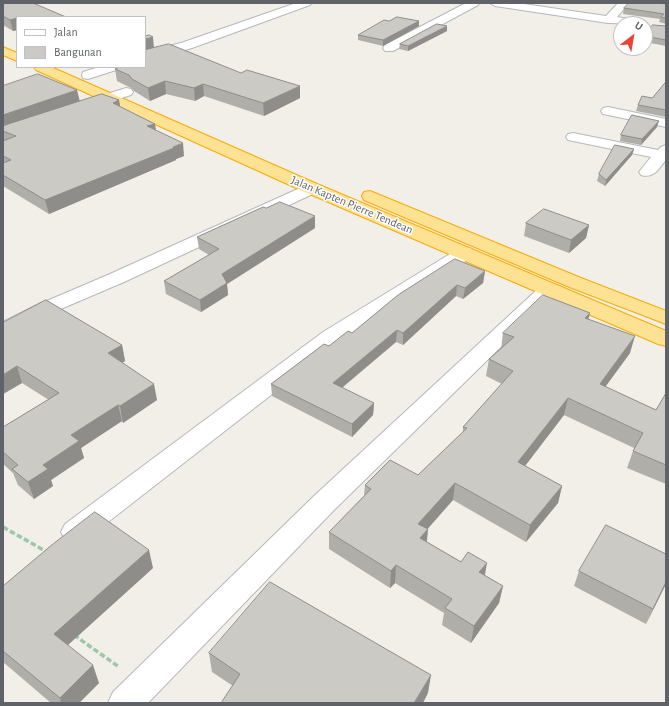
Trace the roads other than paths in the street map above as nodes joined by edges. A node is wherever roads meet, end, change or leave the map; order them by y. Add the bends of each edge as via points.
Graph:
1 (306, 3) edge
2 (474, 3) edge
3 (495, 3) edge
4 (624, 3) edge
5 (608, 20) junction
6 (613, 21) edge
7 (3, 40) edge
8 (16, 45) edge
9 (390, 48) dead end
10 (3, 51) edge
11 (16, 57) edge
12 (146, 57) edge
13 (42, 68) edge
14 (71, 68) edge
15 (109, 68) edge
16 (88, 75) junction
17 (126, 92) junction
18 (108, 98) junction
19 (73, 110) edge
20 (608, 112) dead end
21 (666, 123) edge
22 (574, 137) dead end
23 (664, 153) edge
24 (647, 172) dead end
25 (311, 188) junction
26 (465, 253) junction
27 (548, 290) junction
28 (666, 318) edge
29 (3, 330) edge
30 (666, 339) edge
31 (48, 553) edge
32 (125, 703) edge

1 - 12 street via 188,45
2 - 9 street
3 - 5 street
4 - 5 street
5 - 6 street
7 - 8 highway
10 - 11 highway
13 - 18 highway, Jalan Kapten Pierre Tendean
14 - 16 highway, Jalan Kapten Pierre Tendean
15 - 16 street
16 - 17 highway, Jalan Kapten Pierre Tendean
17 - 18 street
17 - 28 highway, Jalan Kapten Pierre Tendean via 574,282
18 - 19 street
18 - 25 highway, Jalan Kapten Pierre Tendean
20 - 21 street
22 - 23 street
23 - 24 street
25 - 26 highway, Jalan Kapten Pierre Tendean
25 - 29 street
26 - 27 highway, Jalan Kapten Pierre Tendean
26 - 31 street via 331,337
27 - 30 highway, Jalan Kapten Pierre Tendean
27 - 32 street via 324,503

